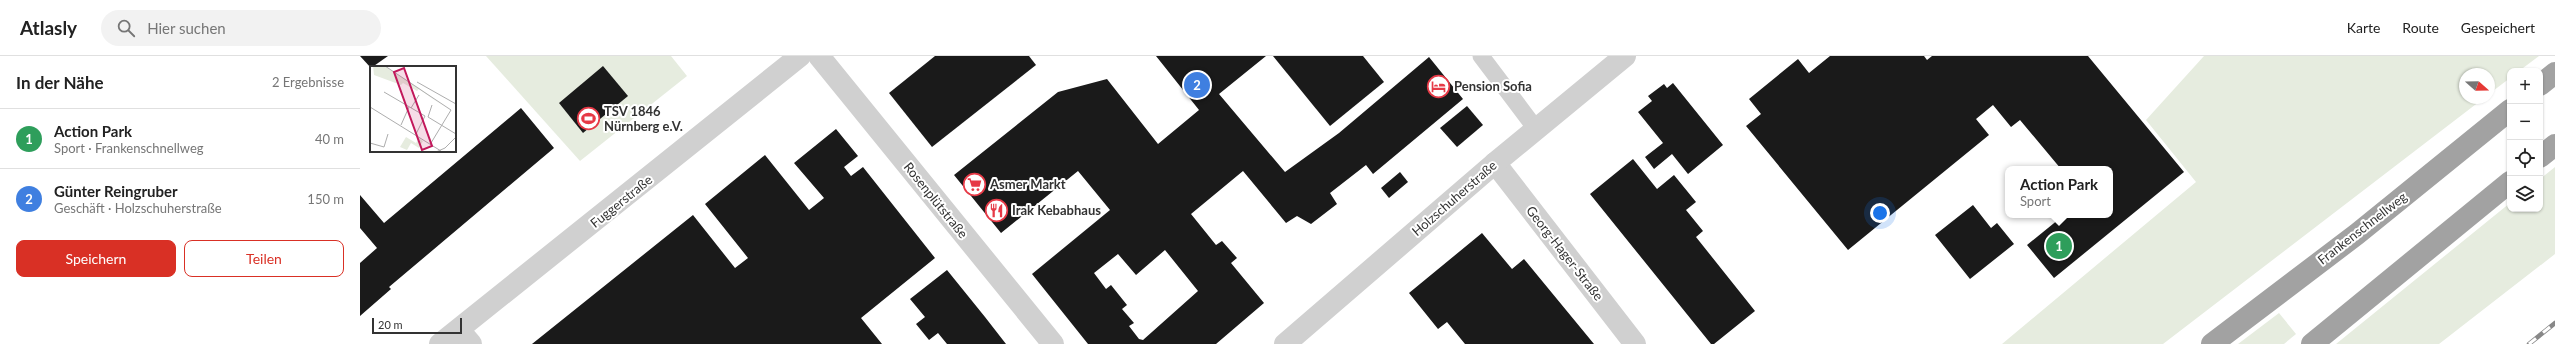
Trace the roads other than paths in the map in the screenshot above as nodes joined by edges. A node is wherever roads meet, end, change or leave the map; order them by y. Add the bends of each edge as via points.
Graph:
1 (800, 56) edge
2 (820, 56) edge
3 (1481, 56) edge
4 (1626, 56) edge
5 (2555, 73) edge
6 (2543, 83) edge
7 (2507, 112) edge
8 (1536, 129) junction
9 (2555, 145) edge
10 (2543, 155) edge
11 (1495, 163) junction
12 (2507, 184) edge
13 (465, 337) edge
14 (440, 344) edge
15 (1053, 344) edge
16 (1285, 344) edge
17 (1635, 344) edge
18 (2212, 344) edge
19 (2312, 344) edge

1 - 13 street, Fuggerstraße
2 - 15 street, Rosenplütstraße
3 - 8 lane
4 - 8 street, Holzschuherstraße
5 - 6 highway
7 - 18 highway, Frankenschnellweg via 2357,234
8 - 11 street, Holzschuherstraße
9 - 10 highway
11 - 16 street, Holzschuherstraße
11 - 17 street, Georg-Hager-Straße
12 - 19 highway
13 - 14 street, Fuggerstraße

